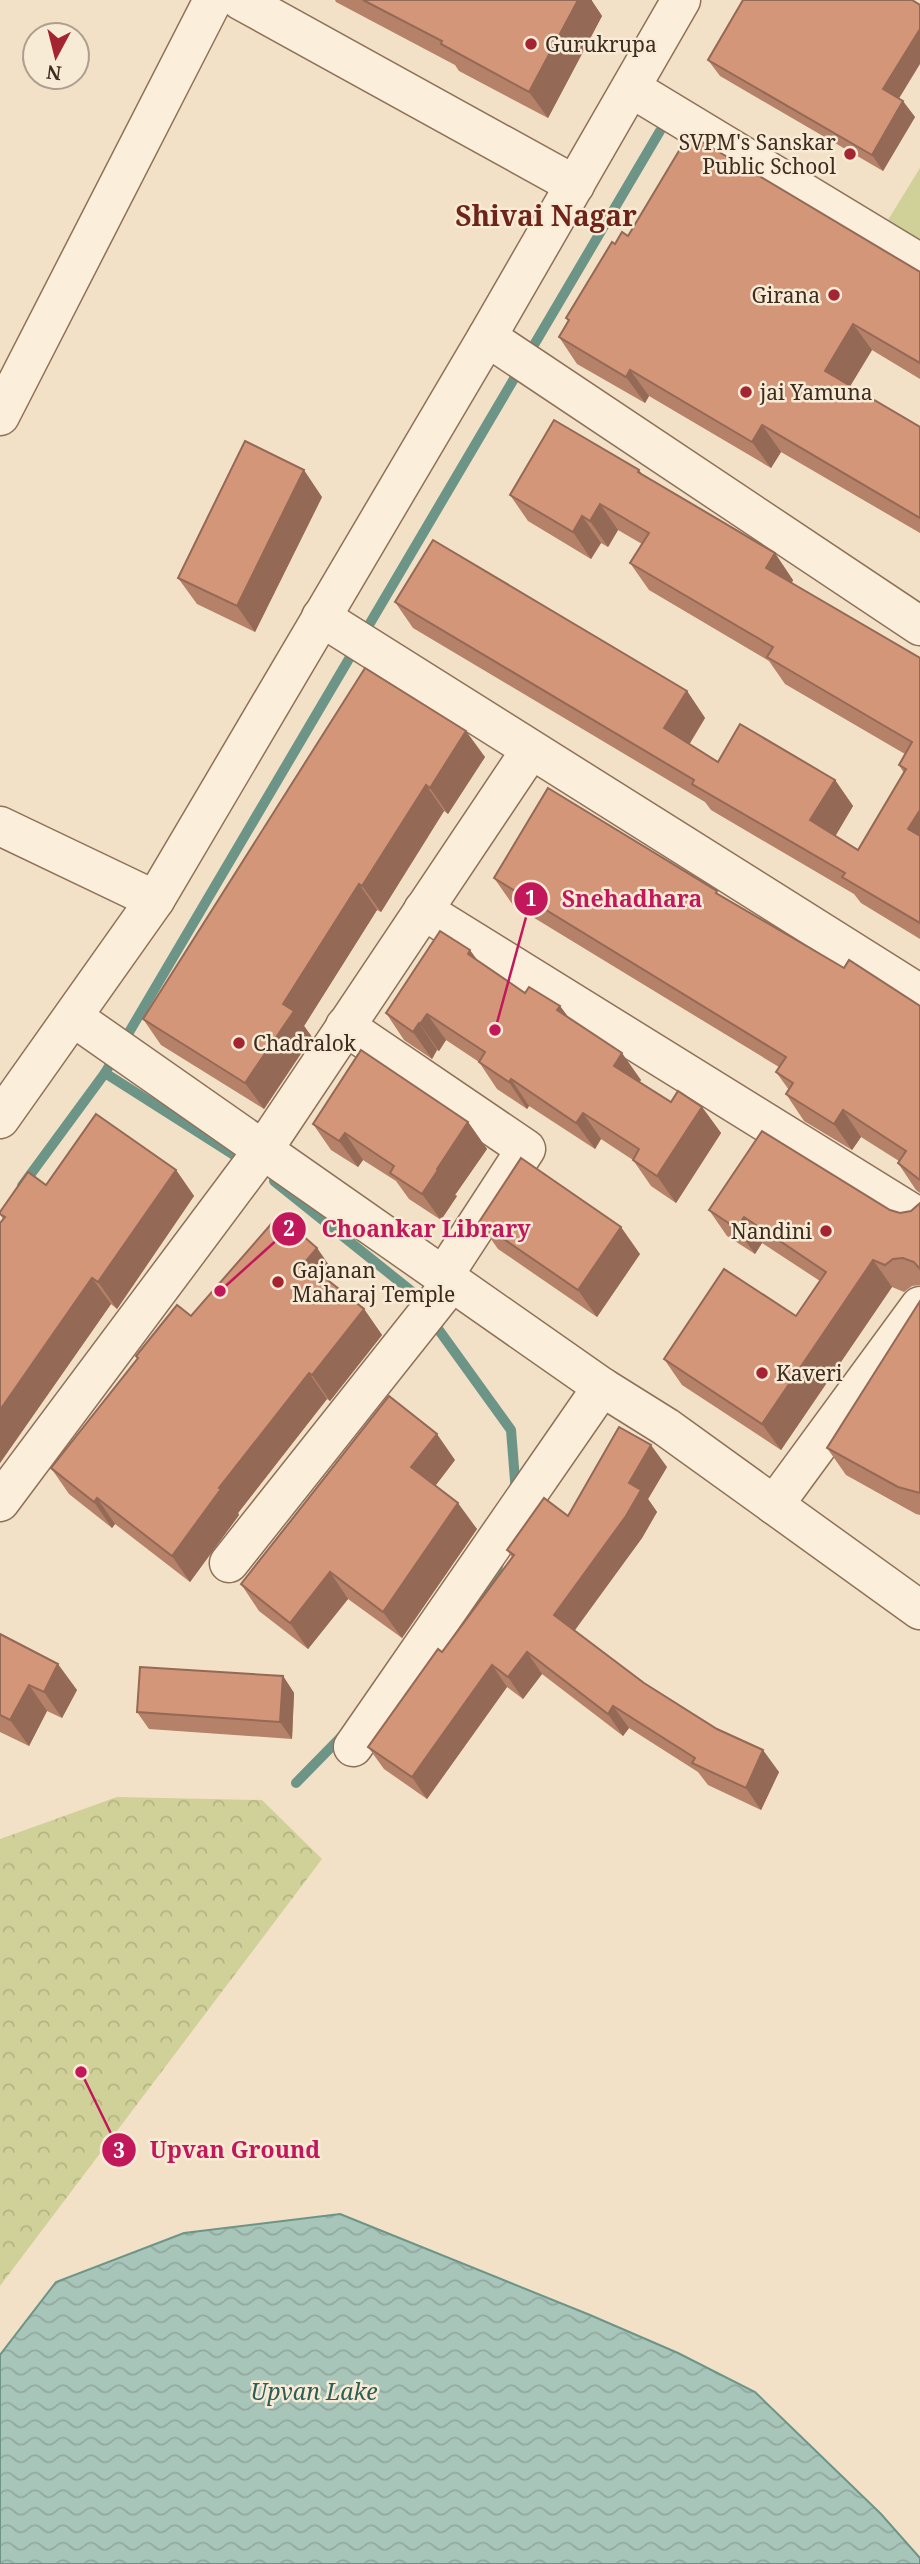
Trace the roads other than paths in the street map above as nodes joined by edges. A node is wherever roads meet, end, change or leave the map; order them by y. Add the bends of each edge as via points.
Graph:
1 (213, 0) edge
2 (240, 0) edge
3 (681, 0) edge
4 (282, 10) edge
5 (631, 88) junction
6 (575, 186) junction
7 (920, 262) edge
8 (487, 337) junction
9 (0, 416) edge
10 (321, 617) junction
11 (920, 626) edge
12 (530, 751) junction
13 (0, 826) edge
14 (155, 900) junction
15 (424, 910) junction
16 (920, 994) edge
17 (73, 1017) junction
18 (345, 1026) junction
19 (0, 1119) edge
20 (263, 1150) junction
21 (920, 1218) edge
22 (448, 1279) junction
23 (919, 1308) edge
24 (602, 1387) junction
25 (0, 1502) edge
26 (774, 1506) junction
27 (229, 1563) dead end
28 (920, 1610) edge
29 (353, 1747) dead end

1 - 9 street
2 - 4 street
3 - 5 street
4 - 6 street
5 - 6 street
5 - 7 street
6 - 8 street
8 - 10 street
8 - 11 street
10 - 12 street
10 - 14 street
12 - 15 street
12 - 16 street
13 - 14 street
14 - 17 street
15 - 18 street
15 - 21 street
17 - 19 street
17 - 20 street
18 - 20 street
18 - 22 street via 526,1149
20 - 22 street
20 - 25 street
22 - 24 street
22 - 27 street
23 - 26 street
24 - 26 street via 666,1427
24 - 29 street
26 - 28 street

